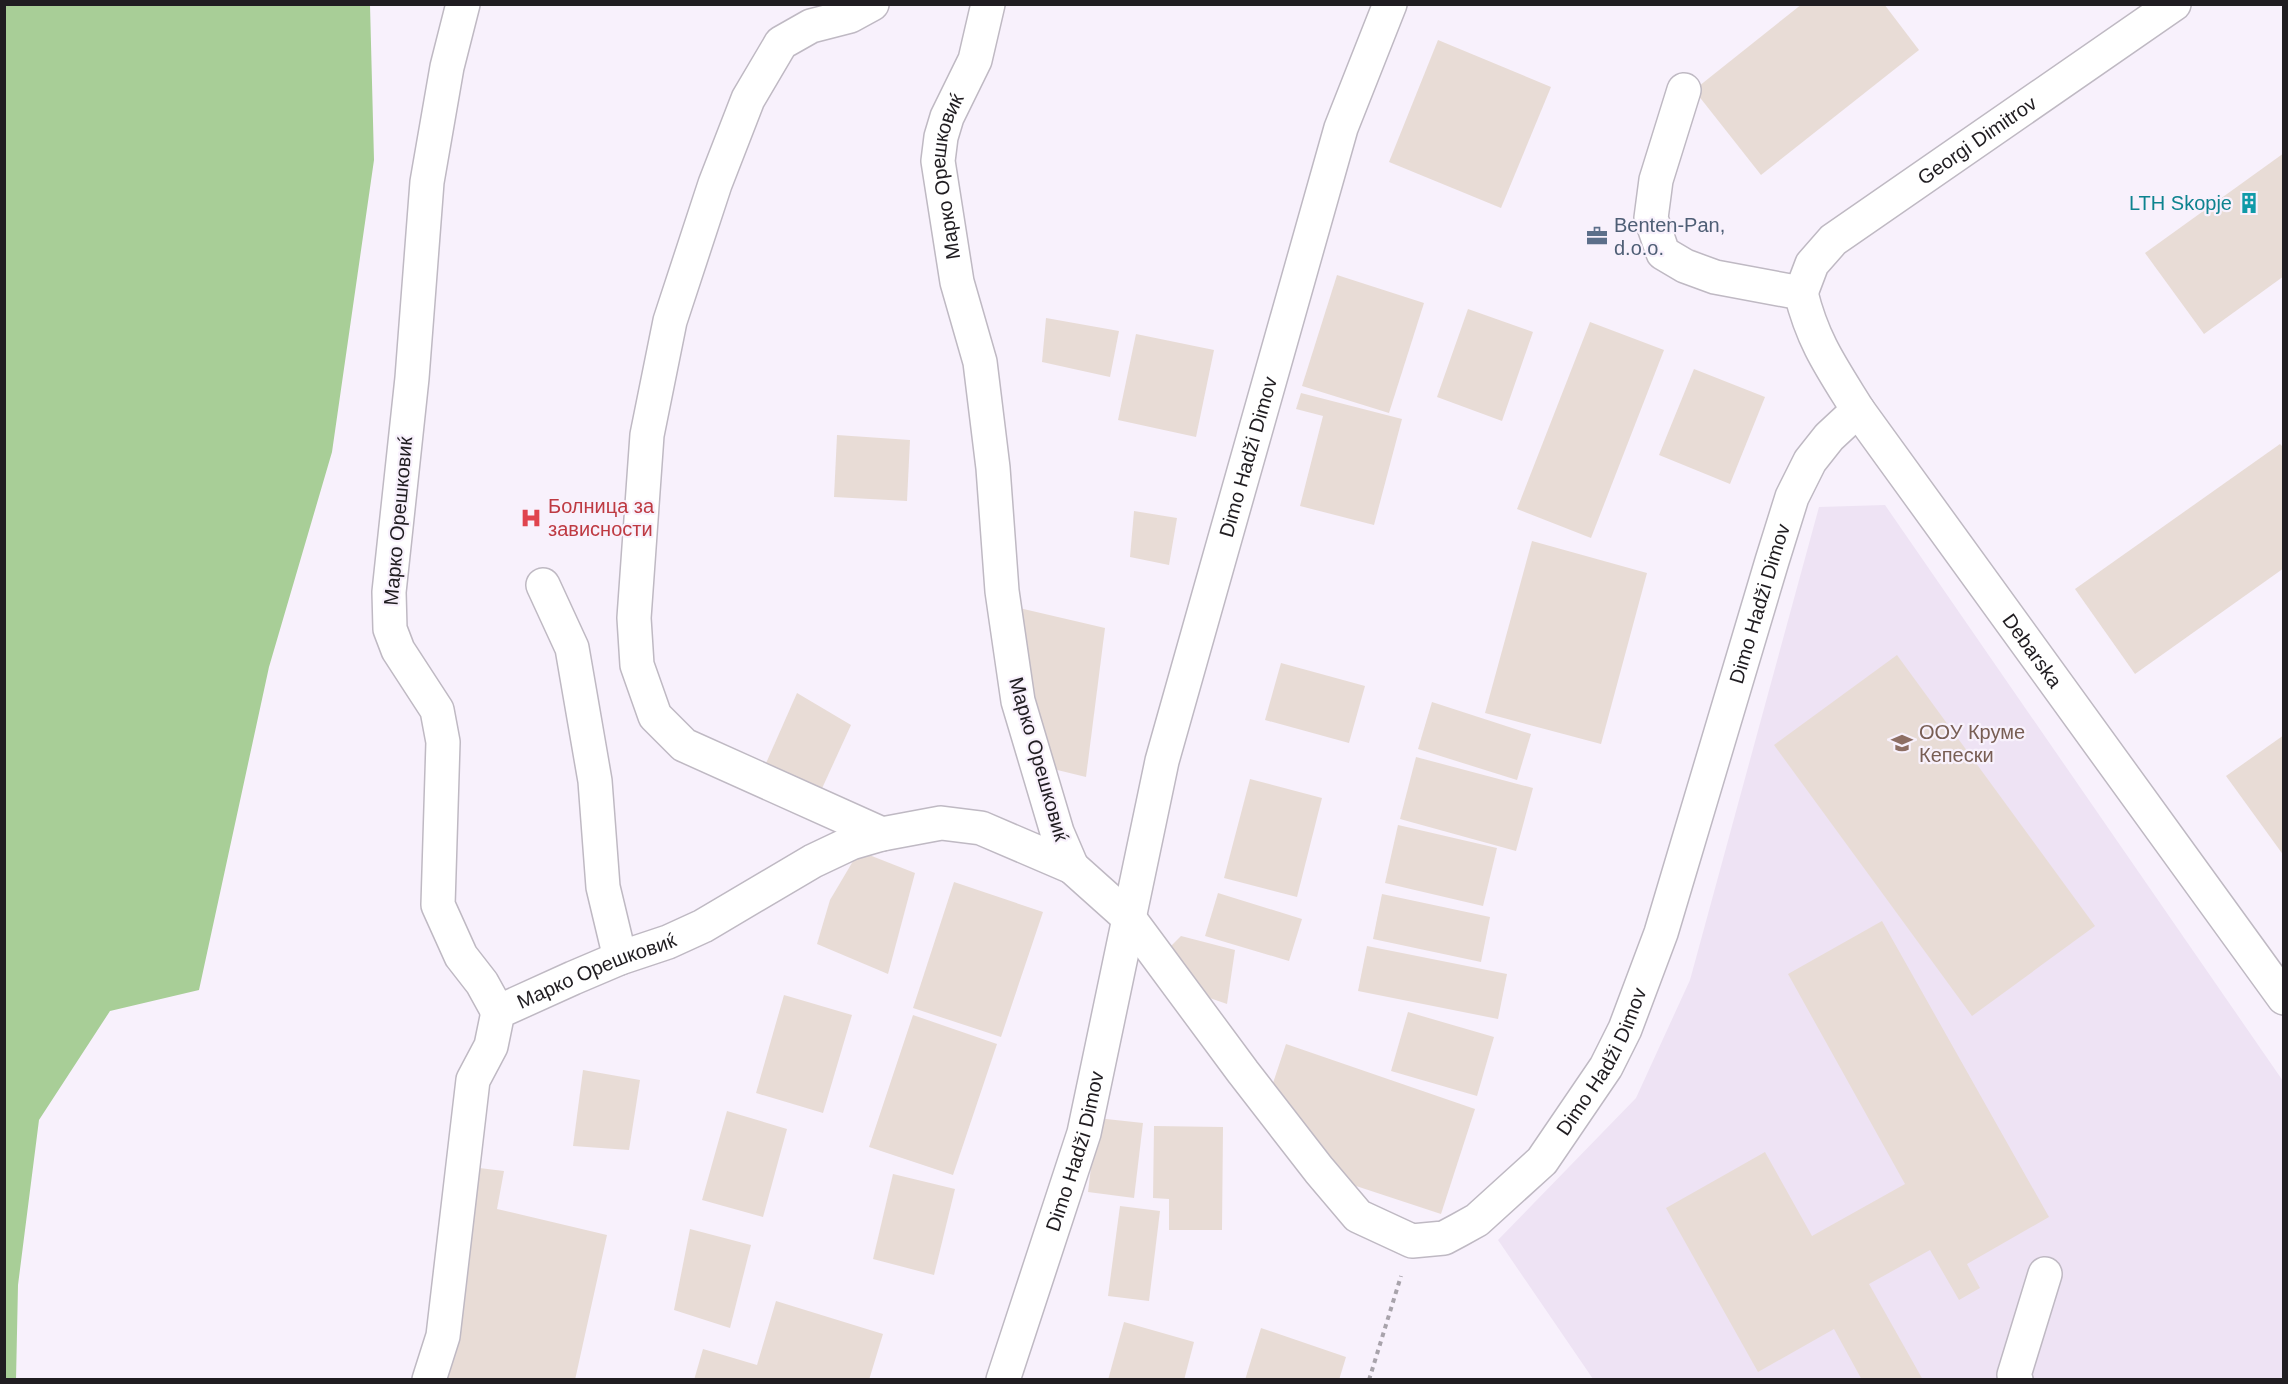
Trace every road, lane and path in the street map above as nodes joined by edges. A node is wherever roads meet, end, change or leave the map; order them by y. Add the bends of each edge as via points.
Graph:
1 (463, 4) edge
2 (872, 4) edge
3 (988, 4) edge
4 (1390, 4) edge
5 (2174, 4) edge
6 (1684, 90) dead end
7 (1801, 293) junction
8 (1858, 410) junction
9 (543, 585) dead end
10 (882, 834) junction
11 (1072, 867) junction
12 (1129, 918) junction
13 (620, 958) junction
14 (2273, 962) edge
15 (2283, 998) edge
16 (498, 1012) junction
17 (1412, 1241) junction
18 (2045, 1274) dead end
19 (429, 1380) edge
20 (1003, 1380) edge
21 (1369, 1380) edge
22 (2016, 1380) edge

1 - 16 street, Марко Орешковиќ via 447,67 427,182 412,378 389,592 390,629 398,650 437,710 443,742 438,905 461,956 482,982
2 - 10 street via 850,16 811,26 781,43 748,99 715,184 670,321 646,435 634,618 637,665 655,716 684,745
3 - 11 street, Марко Орешковиќ via 975,60 947,117 938,161 957,282 980,362 1002,591 1018,700 1057,832
4 - 12 street, Dimo Hadži Dimov via 1337,140 1162,761
5 - 7 street, Georgi Dimitrov via 1833,240 1812,264
6 - 7 street via 1656,180 1651,218 1663,253 1715,276
7 - 8 street, Debarska via 1808,323 1821,351
8 - 14 street, Debarska
8 - 17 street, Dimo Hadži Dimov via 1810,461 1792,497 1661,933 1625,1029 1606,1067 1542,1161 1498,1202 1477,1220 1444,1238
9 - 13 street via 572,648 595,781 603,887
10 - 11 street, Марко Орешковиќ via 941,823 981,828
10 - 13 street, Марко Орешковиќ via 813,861 703,926
11 - 12 street
12 - 17 street via 1243,1072 1358,1216
12 - 20 street, Dimo Hadži Dimov via 1084,1133
13 - 16 street, Марко Орешковиќ
14 - 15 street, Debarska
16 - 19 street, Марко Орешковиќ via 491,1046 473,1080 443,1336
17 - 21 path
18 - 22 street

